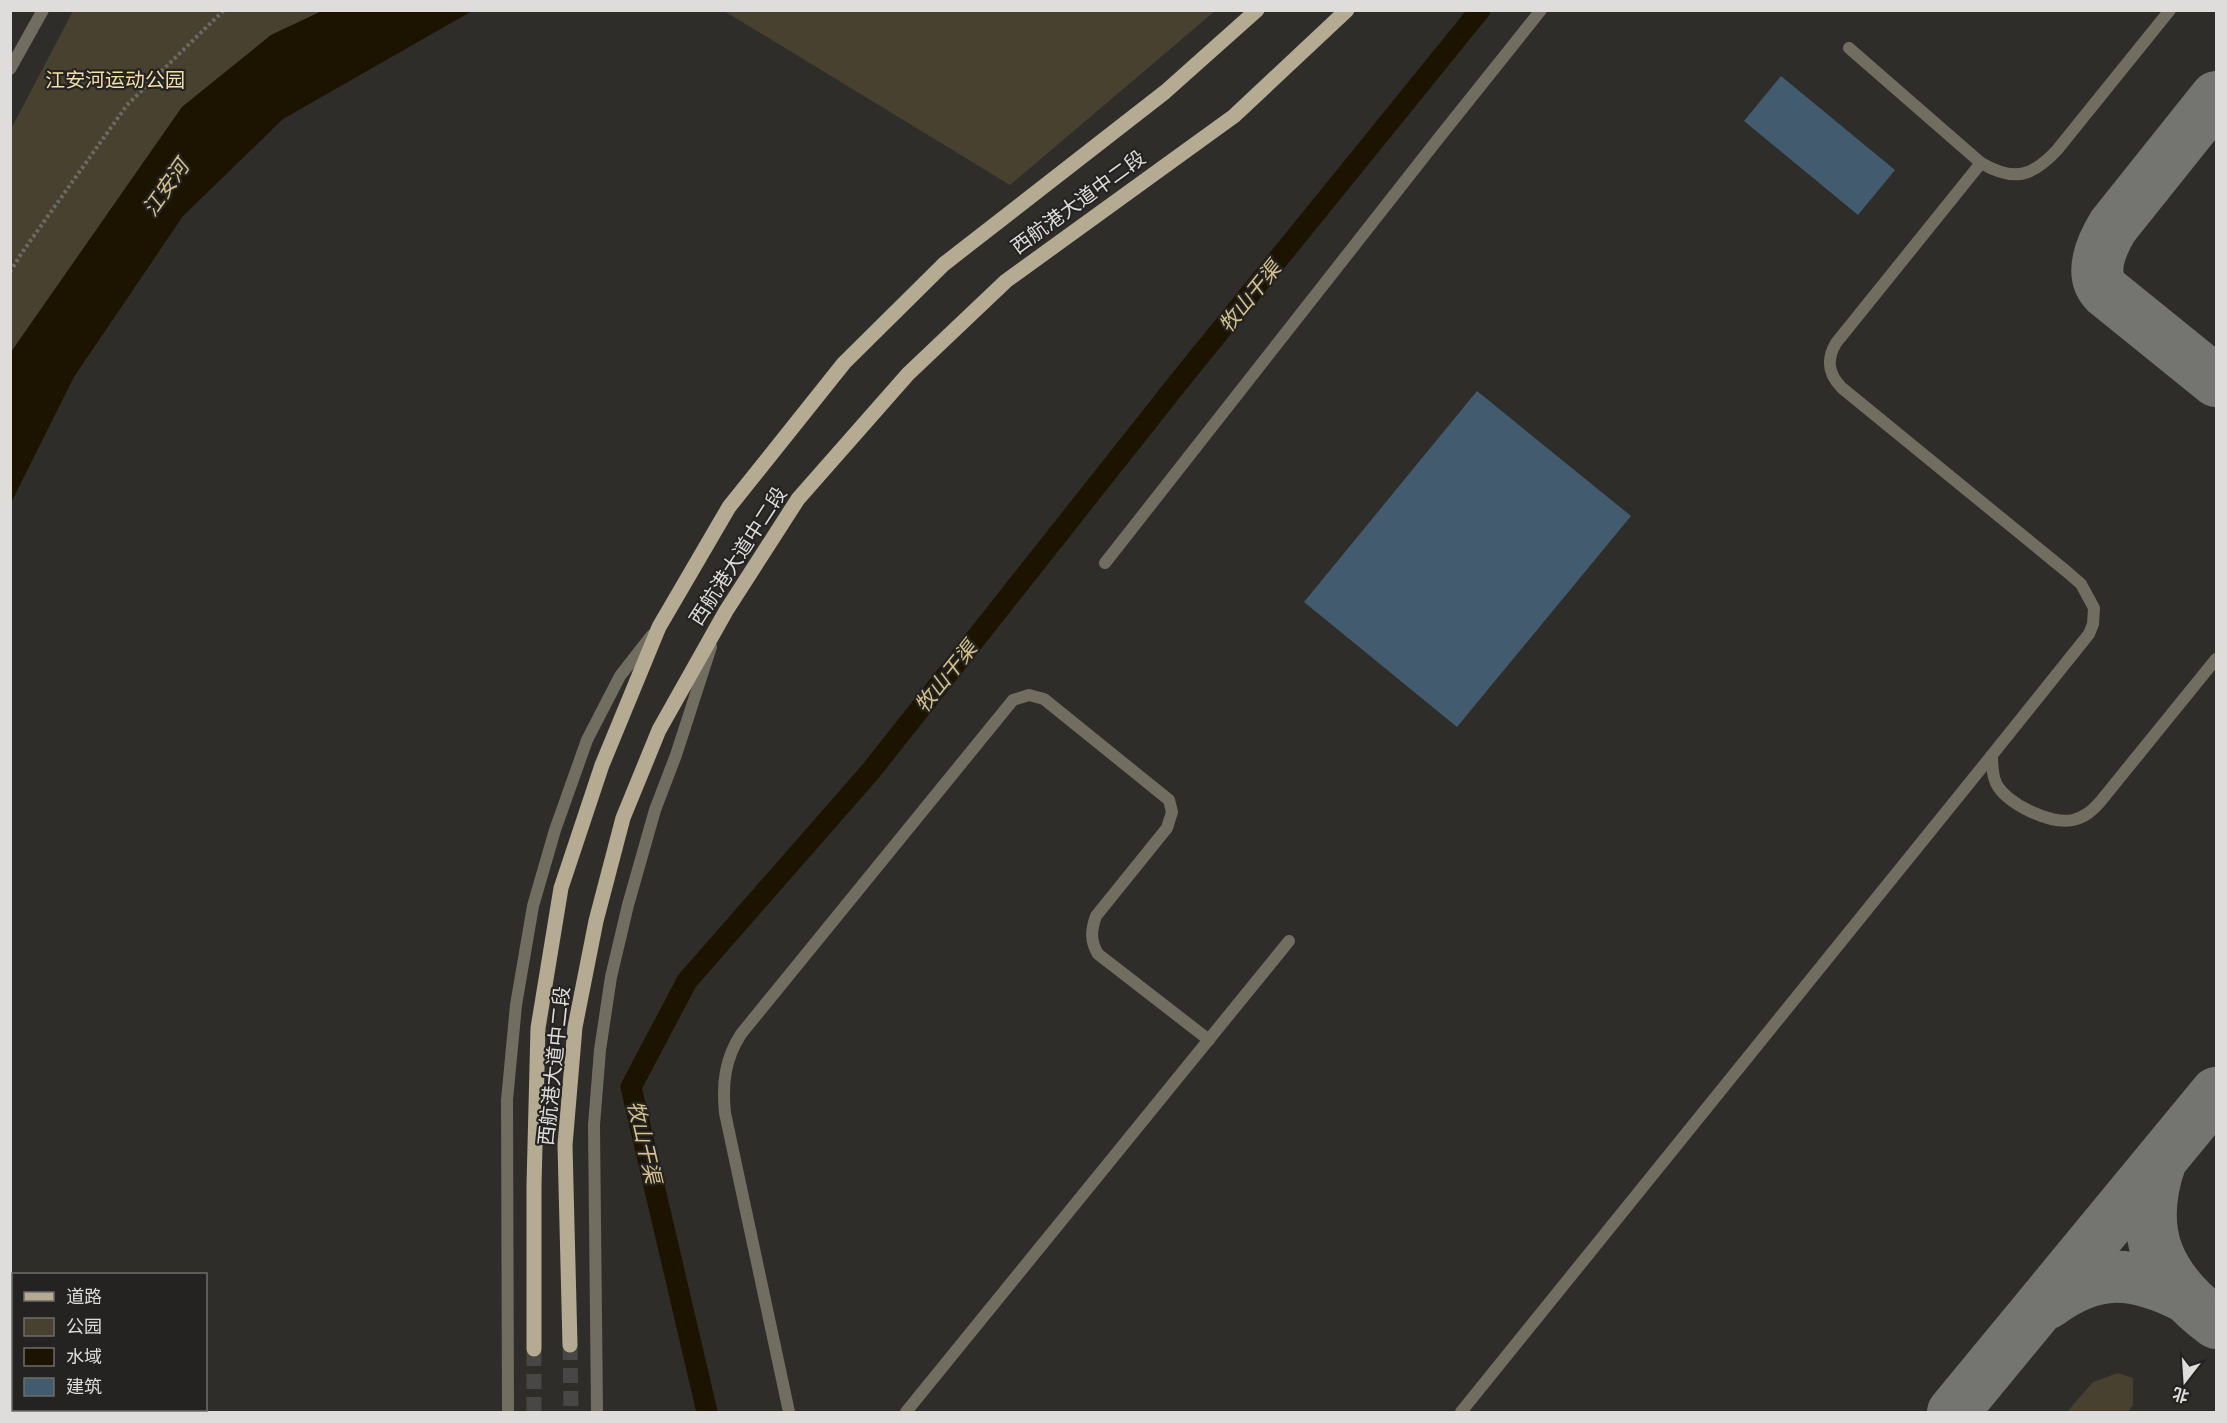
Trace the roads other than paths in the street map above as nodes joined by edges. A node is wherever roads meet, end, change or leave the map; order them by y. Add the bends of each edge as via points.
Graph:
1 (43, 10) edge
2 (1257, 10) edge
3 (1347, 10) edge
4 (1541, 10) edge
5 (2170, 10) edge
6 (1849, 48) dead end
7 (10, 69) edge
8 (1981, 163) junction
9 (1105, 563) dead end
10 (717, 626) junction
11 (659, 627) junction
12 (2217, 659) edge
13 (1992, 755) junction
14 (1289, 941) dead end
15 (1209, 1040) junction
16 (570, 1345) tunnel mouth
17 (534, 1350) tunnel mouth
18 (508, 1413) edge
19 (597, 1413) edge
20 (789, 1413) edge
21 (906, 1413) edge
22 (1461, 1413) edge

1 - 7 street
2 - 11 main road, 西航港大道中二段 via 1165,92 944,264 844,363 729,507
3 - 10 main road, 西航港大道中二段 via 1234,116 1006,280 908,374 798,499
4 - 9 street
5 - 8 street via 2039,168 2008,175
6 - 8 street
8 - 13 street via 1836,343 1829,368 1842,388 2067,571 2090,598 2094,608 2089,634
10 - 16 main road, 西航港大道中二段 via 658,730 623,818 596,921 575,1027 565,1145
10 - 19 street via 627,905 600,1050 594,1125
11 - 17 main road, 西航港大道中二段 via 602,765 561,888 538,1028
11 - 18 street via 620,676 587,740 533,906 516,1005 507,1100
12 - 13 street via 2100,802 2080,818 2062,821 2031,812 2013,801 1996,785
13 - 22 street
14 - 15 street
15 - 20 street via 1098,954 1093,945 1096,916 1167,828 1172,812 1169,800 1044,699 1029,695 1013,700 741,1034 726,1066 725,1113
15 - 21 street

